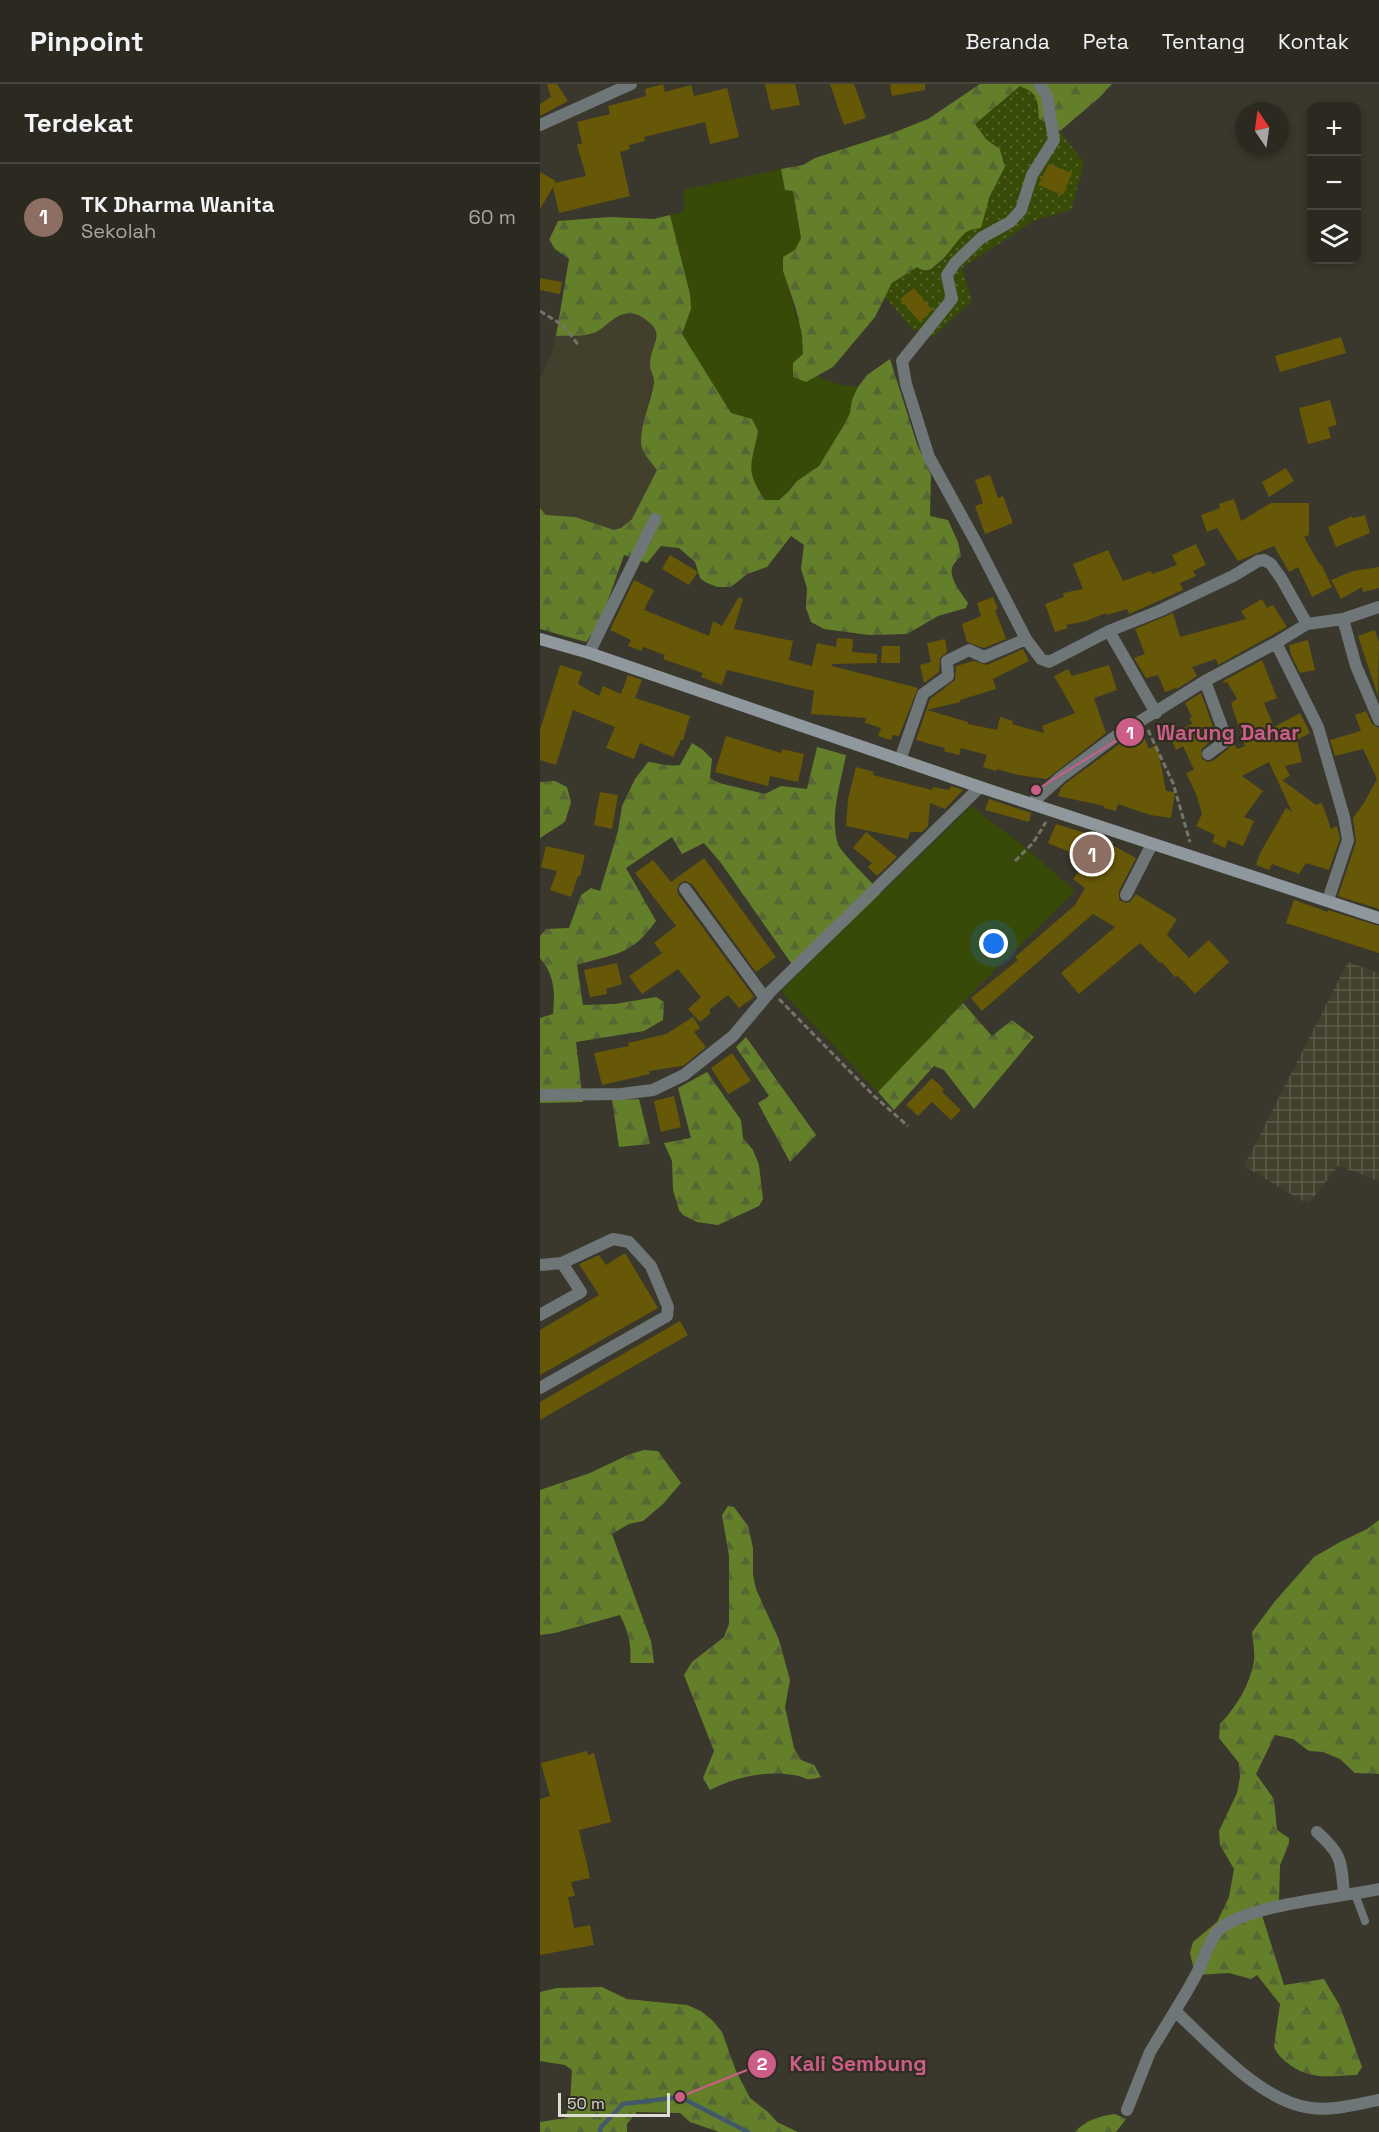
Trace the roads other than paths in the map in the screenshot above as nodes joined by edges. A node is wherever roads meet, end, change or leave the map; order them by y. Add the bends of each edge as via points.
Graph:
1 (631, 84) edge
2 (1039, 84) edge
3 (540, 125) edge
4 (655, 519) dead end
5 (1379, 607) edge
6 (1343, 619) junction
7 (1307, 624) junction
8 (1109, 631) junction
9 (540, 639) edge
10 (1026, 639) junction
11 (1276, 644) junction
12 (589, 653) junction
13 (1205, 681) junction
14 (1156, 713) junction
15 (1379, 720) edge
16 (1209, 754) dead end
17 (900, 760) junction
18 (980, 787) junction
19 (1032, 803) junction
20 (1152, 844) junction
21 (685, 889) dead end
22 (1126, 896) dead end
23 (1328, 900) junction
24 (1379, 918) edge
25 (768, 994) junction
26 (540, 1095) edge
27 (562, 1263) junction
28 (540, 1265) edge
29 (540, 1315) edge
30 (540, 1388) edge
31 (1317, 1832) dead end
32 (1379, 1889) edge
33 (1349, 1894) junction
34 (1365, 1921) dead end
35 (1175, 2011) junction
36 (1379, 2100) edge
37 (1127, 2110) dead end

1 - 3 street
2 - 10 street via 1047,96 1054,140 1032,175 1021,210 1010,222 981,238 955,263 947,275 952,299 902,361 929,457
4 - 12 street
5 - 6 street
6 - 7 street
6 - 15 street via 1356,666
7 - 8 street via 1271,564 1258,561 1159,611
7 - 11 street
8 - 10 street via 1049,662 1041,659
8 - 14 street
9 - 12 street
10 - 17 street via 984,657 969,650 947,661 948,676 923,694
11 - 13 street
11 - 23 street via 1318,727 1344,817 1348,840
12 - 17 street
13 - 14 street
13 - 16 street via 1225,739
14 - 19 street via 1104,745
17 - 18 street
18 - 19 street
18 - 25 street
19 - 20 street
20 - 22 street
20 - 23 street
21 - 25 street
23 - 24 street
25 - 26 street via 733,1036 684,1075 653,1090 609,1095
27 - 28 street
27 - 29 street via 581,1292
27 - 30 street via 613,1239 629,1242 651,1266 669,1307 667,1316
31 - 33 street via 1338,1853
32 - 33 street
33 - 34 lane
33 - 35 street via 1250,1914 1222,1927
35 - 36 street via 1249,2079 1283,2102 1326,2108
35 - 37 street via 1150,2052

